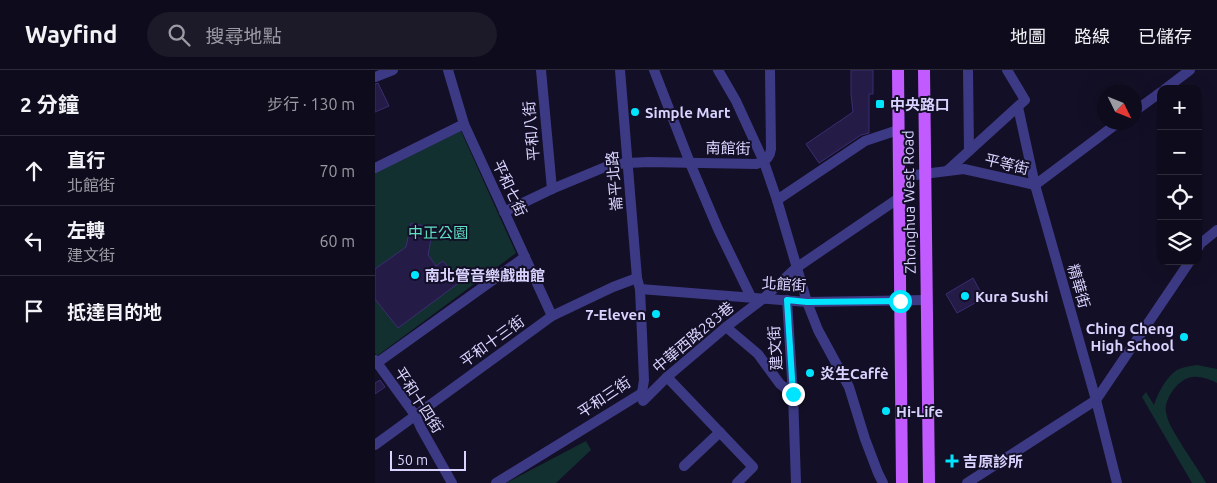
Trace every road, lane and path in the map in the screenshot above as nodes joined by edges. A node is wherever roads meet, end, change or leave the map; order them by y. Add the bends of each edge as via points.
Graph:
1 (393, 70) edge
2 (447, 70) edge
3 (541, 70) edge
4 (620, 70) edge
5 (654, 70) edge
6 (718, 70) edge
7 (770, 70) edge
8 (898, 70) edge
9 (924, 70) edge
10 (968, 70) edge
11 (1007, 70) edge
12 (1190, 70) edge
13 (375, 77) edge
14 (1170, 85) edge
15 (1157, 95) edge
16 (1142, 106) edge
17 (1018, 107) junction
18 (464, 124) junction
19 (898, 130) junction
20 (1108, 130) edge
21 (969, 152) junction
22 (628, 162) junction
23 (764, 162) junction
24 (690, 163) junction
25 (375, 168) edge
26 (947, 171) junction
27 (925, 174) junction
28 (899, 177) junction
29 (1035, 185) junction
30 (552, 189) junction
31 (899, 198) junction
32 (777, 200) junction
33 (504, 212) junction
34 (1217, 230) edge
35 (1202, 242) edge
36 (525, 257) junction
37 (1187, 265) edge
38 (796, 268) junction
39 (638, 284) junction
40 (751, 297) junction
41 (764, 298) junction
42 (787, 300) junction
43 (927, 300) junction
44 (900, 301) junction
45 (807, 302) junction
46 (552, 316) junction
47 (726, 327) junction
48 (376, 361) edge
49 (667, 377) junction
50 (793, 394) junction
51 (645, 396) junction
52 (1096, 400) junction
53 (415, 415) junction
54 (720, 432) junction
55 (375, 446) edge
56 (685, 466) dead end
57 (452, 483) edge
58 (496, 483) edge
59 (737, 483) edge
60 (796, 483) edge
61 (883, 483) edge
62 (902, 483) edge
63 (929, 483) edge
64 (967, 483) edge
65 (1117, 483) edge

1 - 13 street
2 - 18 street, 平和七街
3 - 30 street, 平和八街
4 - 22 street, 崙平北路
5 - 24 street
6 - 23 street
7 - 23 street, 南館街 via 771,149
8 - 19 main road, Zhonghua West Road
9 - 27 main road, Zhonghua West Road
10 - 21 street
11 - 17 street, 精華街 via 1025,100
12 - 14 street
15 - 16 street
17 - 21 street
17 - 29 street, 精華街
18 - 25 street
18 - 33 street, 平和七街
19 - 28 main road, Zhonghua West Road
19 - 32 street via 865,141
20 - 29 street, 平等街
21 - 26 street
22 - 24 street, 南館街
22 - 30 street, 南館街 via 611,165
22 - 39 street, 崙平北路
23 - 24 street, 南館街
23 - 32 street
24 - 40 street
26 - 27 street, 平等街
26 - 29 street, 平等街 via 964,169
27 - 28 street, 平等街
27 - 43 main road, Zhonghua West Road
28 - 31 main road, Zhonghua West Road
29 - 52 street, 精華街
30 - 33 street, 南館街
31 - 38 street
31 - 44 main road, Zhonghua West Road
32 - 38 street
33 - 36 street, 平和七街
34 - 35 street
36 - 46 street, 平和七街
36 - 48 street
37 - 52 street
38 - 41 street, 中華西路283巷
38 - 45 street
39 - 40 street, 北館街
39 - 46 street, 平和十三街 via 613,287
39 - 51 street, 平和三街
40 - 41 street, 北館街
41 - 42 street, 北館街
41 - 47 street, 中華西路283巷
42 - 45 street, 北館街
42 - 50 street, 建文街
43 - 44 street, 北館街
43 - 63 main road, Zhonghua West Road
44 - 45 street, 北館街
44 - 62 main road, Zhonghua West Road
45 - 61 street via 818,330 849,387
46 - 53 street, 平和十三街
47 - 49 street, 中華西路283巷
47 - 50 street via 758,354 780,384
48 - 53 street, 平和十四街
49 - 51 street, 中華西路283巷
49 - 54 street
50 - 60 street, 建文街
51 - 58 street, 平和三街
52 - 64 street
52 - 65 street, 精華街
53 - 55 street, 平和十三街
53 - 57 street, 平和十四街
54 - 56 street
54 - 59 street via 753,467

